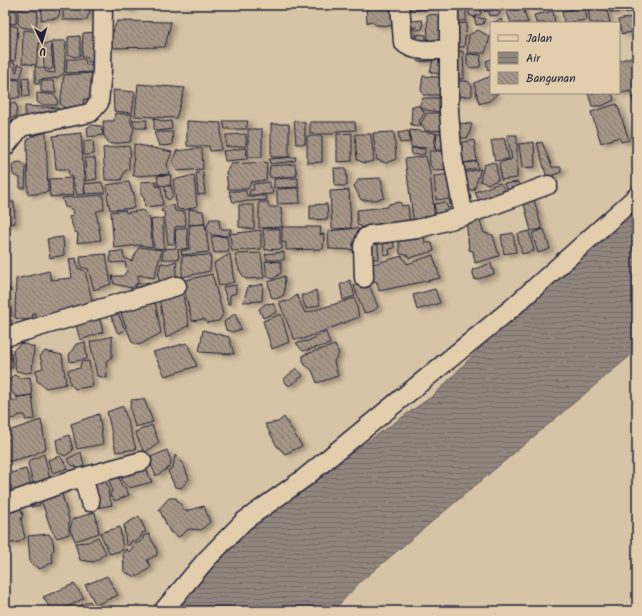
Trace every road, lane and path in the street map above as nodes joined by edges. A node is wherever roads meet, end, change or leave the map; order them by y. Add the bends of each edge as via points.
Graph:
1 (103, 5) edge
2 (400, 5) edge
3 (449, 5) edge
4 (449, 49) junction
5 (5, 147) edge
6 (548, 185) dead end
7 (637, 196) edge
8 (464, 216) junction
9 (364, 278) dead end
10 (177, 286) dead end
11 (5, 337) edge
12 (142, 461) dead end
13 (83, 477) junction
14 (90, 502) dead end
15 (5, 504) edge
16 (163, 611) edge

1 - 5 street via 99,102 90,113 21,127
2 - 4 street via 403,42 406,45 417,49
3 - 4 street
4 - 8 street via 449,112 453,159
6 - 8 street
7 - 16 street via 493,323 303,479 244,521 206,560
8 - 9 street via 417,229 366,237 363,246
10 - 11 street
12 - 13 street
13 - 14 street
13 - 15 street

